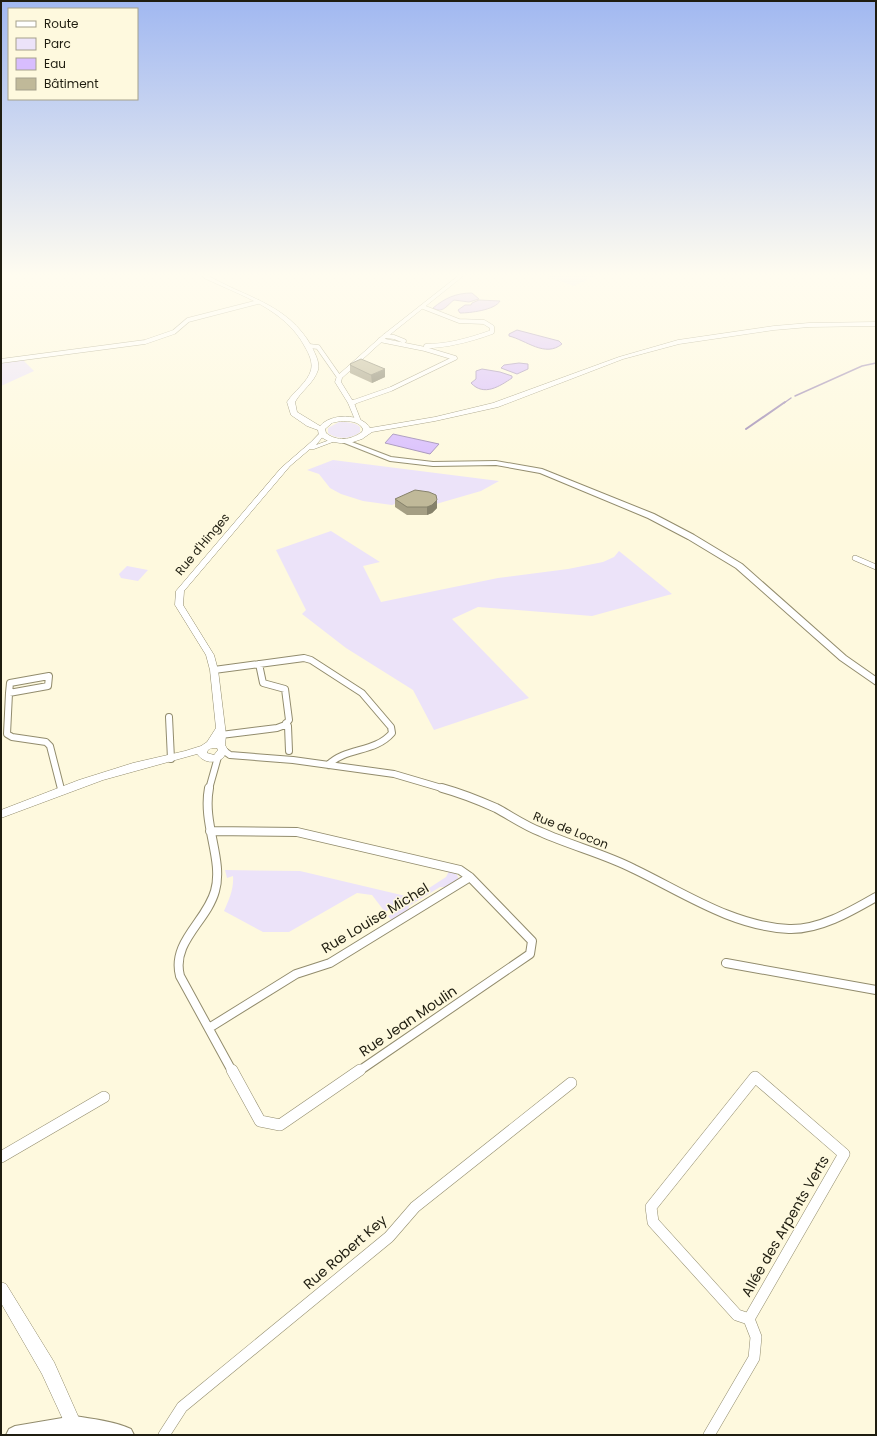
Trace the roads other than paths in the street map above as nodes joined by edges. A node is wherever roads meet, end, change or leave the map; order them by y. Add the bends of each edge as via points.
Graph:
1 (152, 340) edge
2 (305, 340) edge
3 (380, 340) joint
4 (401, 340) edge
5 (469, 340) edge
6 (692, 340) edge
7 (308, 346) junction
8 (1, 361) edge
9 (339, 377) junction
10 (351, 404) junction
11 (304, 419) junction
12 (344, 419) junction
13 (361, 422) junction
14 (327, 423) junction
15 (411, 423) junction
16 (321, 432) junction
17 (364, 434) junction
18 (335, 440) junction
19 (344, 441) junction
20 (378, 454) junction
21 (295, 457) junction
22 (855, 558) dead end
23 (876, 567) edge
24 (259, 664) junction
25 (214, 670) junction
26 (873, 680) edge
27 (9, 693) junction
28 (169, 718) dead end
29 (286, 723) junction
30 (221, 732) junction
31 (289, 751) dead end
32 (213, 752) junction
33 (171, 759) junction
34 (328, 765) junction
35 (60, 789) junction
36 (1, 814) edge
37 (210, 831) junction
38 (470, 877) junction
39 (876, 897) edge
40 (726, 963) dead end
41 (876, 990) edge
42 (209, 1028) junction
43 (571, 1083) dead end
44 (104, 1097) dead end
45 (1, 1157) edge
46 (1, 1289) edge
47 (749, 1319) junction
48 (74, 1430) edge
49 (15, 1435) edge
50 (125, 1435) edge
51 (164, 1435) edge
52 (709, 1435) edge

1 - 8 street
2 - 7 main road
3 - 9 street
3 - 10 street via 455,358
4 - 5 street via 425,346 442,346
6 - 15 main road via 621,358 495,405
7 - 9 street via 318,347
7 - 11 main road via 315,361 315,369 291,402 294,413
9 - 10 street via 338,382
10 - 12 street
10 - 13 street
11 - 14 main road
11 - 16 main road
12 - 13 main road
12 - 14 main road
13 - 15 main road via 386,425
13 - 17 main road via 366,426
14 - 16 main road
15 - 17 main road via 370,430
16 - 18 main road
16 - 21 street, Rue d'Hinges via 317,440
17 - 19 main road
17 - 20 main road via 365,445
18 - 19 main road
18 - 21 street, Rue d'Hinges
19 - 20 main road
20 - 26 main road via 411,462 496,463 542,470 651,516 738,566 843,658
21 - 25 street, Rue d'Hinges via 282,468 180,591 179,605 210,655
22 - 23 street
24 - 25 street
24 - 29 street via 263,682 285,689 289,720
24 - 34 street via 304,658 311,660 362,693 391,727 392,733 387,739 360,750 344,753 333,758
25 - 30 street, Rue d'Hinges
27 - 27 street via 10,683 49,676 48,686
27 - 35 street via 7,734 46,742 50,746
28 - 33 street
29 - 30 street via 277,728
29 - 31 street
30 - 32 street, Rue d'Hinges
32 - 33 street
32 - 34 street, Rue de Locon via 229,758 293,760
32 - 37 street, Rue Jean Moulin via 214,770 207,805
33 - 35 street
34 - 39 street, Rue de Locon via 394,774 462,794 540,832 633,868 710,908 764,925 789,929 812,927
35 - 36 street
37 - 38 street, Rue Jean Moulin via 296,832 437,864 460,870
37 - 42 street, Rue Jean Moulin via 218,872 216,891 207,911 185,942 178,961 180,976
38 - 42 street, Rue Louise Michel via 330,963 296,974
38 - 42 street, Rue Jean Moulin via 532,941 530,954 280,1125 260,1122
40 - 41 street
43 - 51 street, Rue Robert Key via 415,1207 389,1237 182,1407
44 - 45 street
46 - 48 street via 48,1368
47 - 47 street, Allée des Arpents Verts via 844,1154 755,1077 651,1208 653,1222 737,1315
47 - 52 street via 756,1337 754,1358
48 - 49 main road
48 - 50 main road via 107,1430

